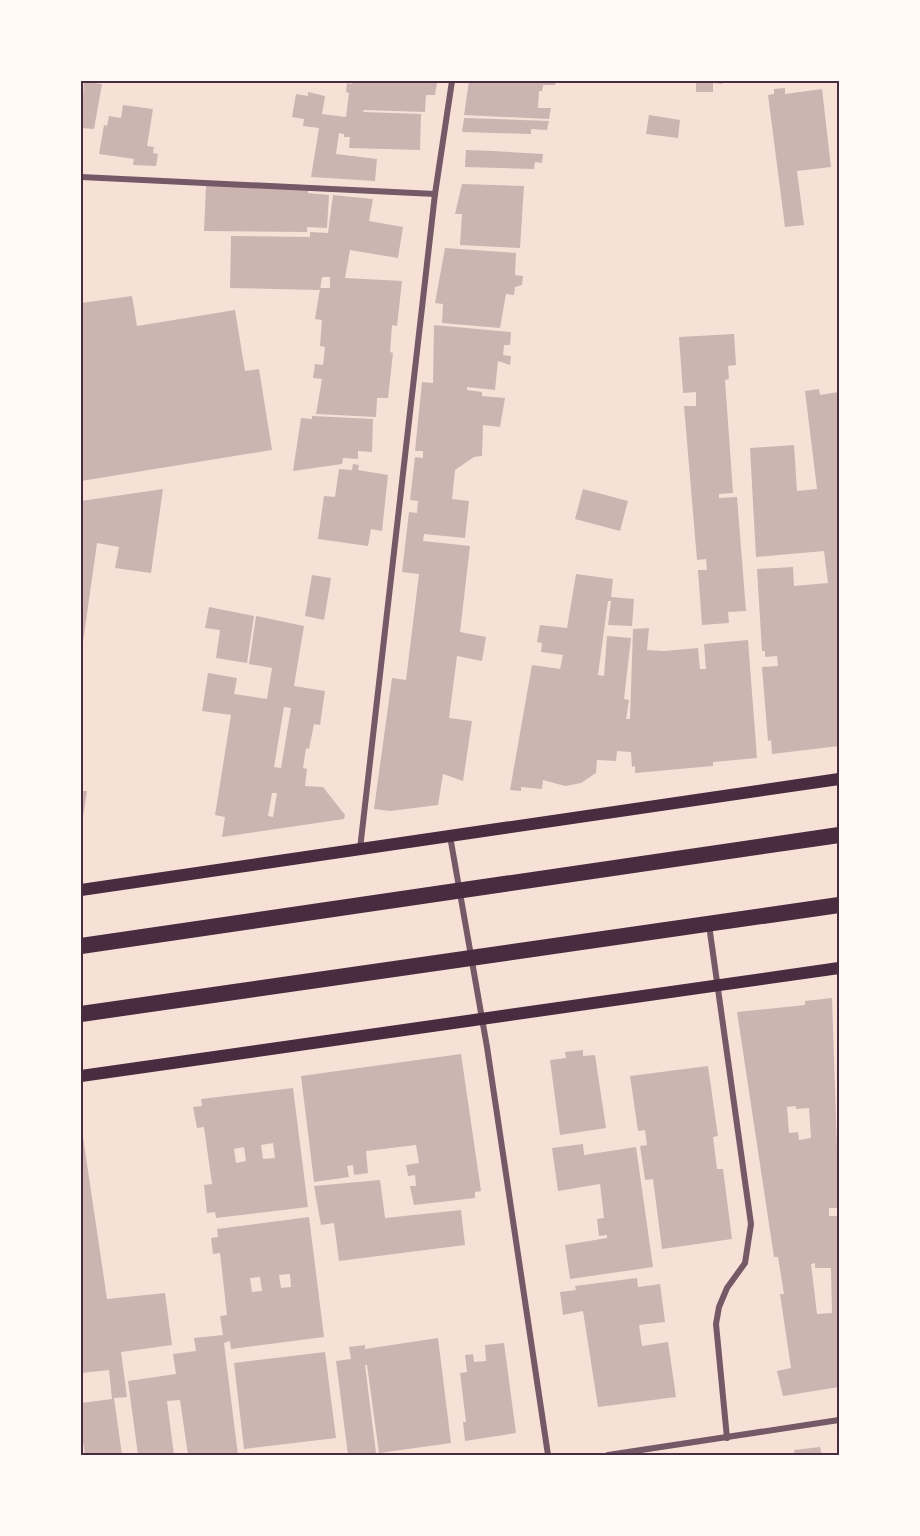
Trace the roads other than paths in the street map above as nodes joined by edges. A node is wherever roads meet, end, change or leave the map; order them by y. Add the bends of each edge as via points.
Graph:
1 (452, 81) edge
2 (81, 177) edge
3 (435, 194) junction
4 (839, 779) edge
5 (839, 835) edge
6 (450, 836) junction
7 (360, 849) junction
8 (81, 890) edge
9 (460, 890) junction
10 (839, 905) edge
11 (708, 922) junction
12 (81, 946) edge
13 (471, 957) junction
14 (839, 968) edge
15 (718, 985) junction
16 (81, 1014) edge
17 (482, 1018) junction
18 (81, 1076) edge
19 (839, 1420) edge
20 (727, 1437) junction
21 (548, 1455) edge
22 (608, 1455) edge

1 - 3 street
2 - 3 street
3 - 7 street
4 - 6 main road
5 - 9 highway
6 - 7 main road
6 - 9 street
7 - 8 main road
9 - 12 highway
9 - 13 street
10 - 11 highway
11 - 13 highway
11 - 15 street
13 - 16 highway
13 - 17 street
14 - 15 main road
15 - 17 main road
15 - 20 street via 751,1224 745,1263 723,1298 716,1324
17 - 18 main road
17 - 21 street
19 - 20 street
20 - 22 street

